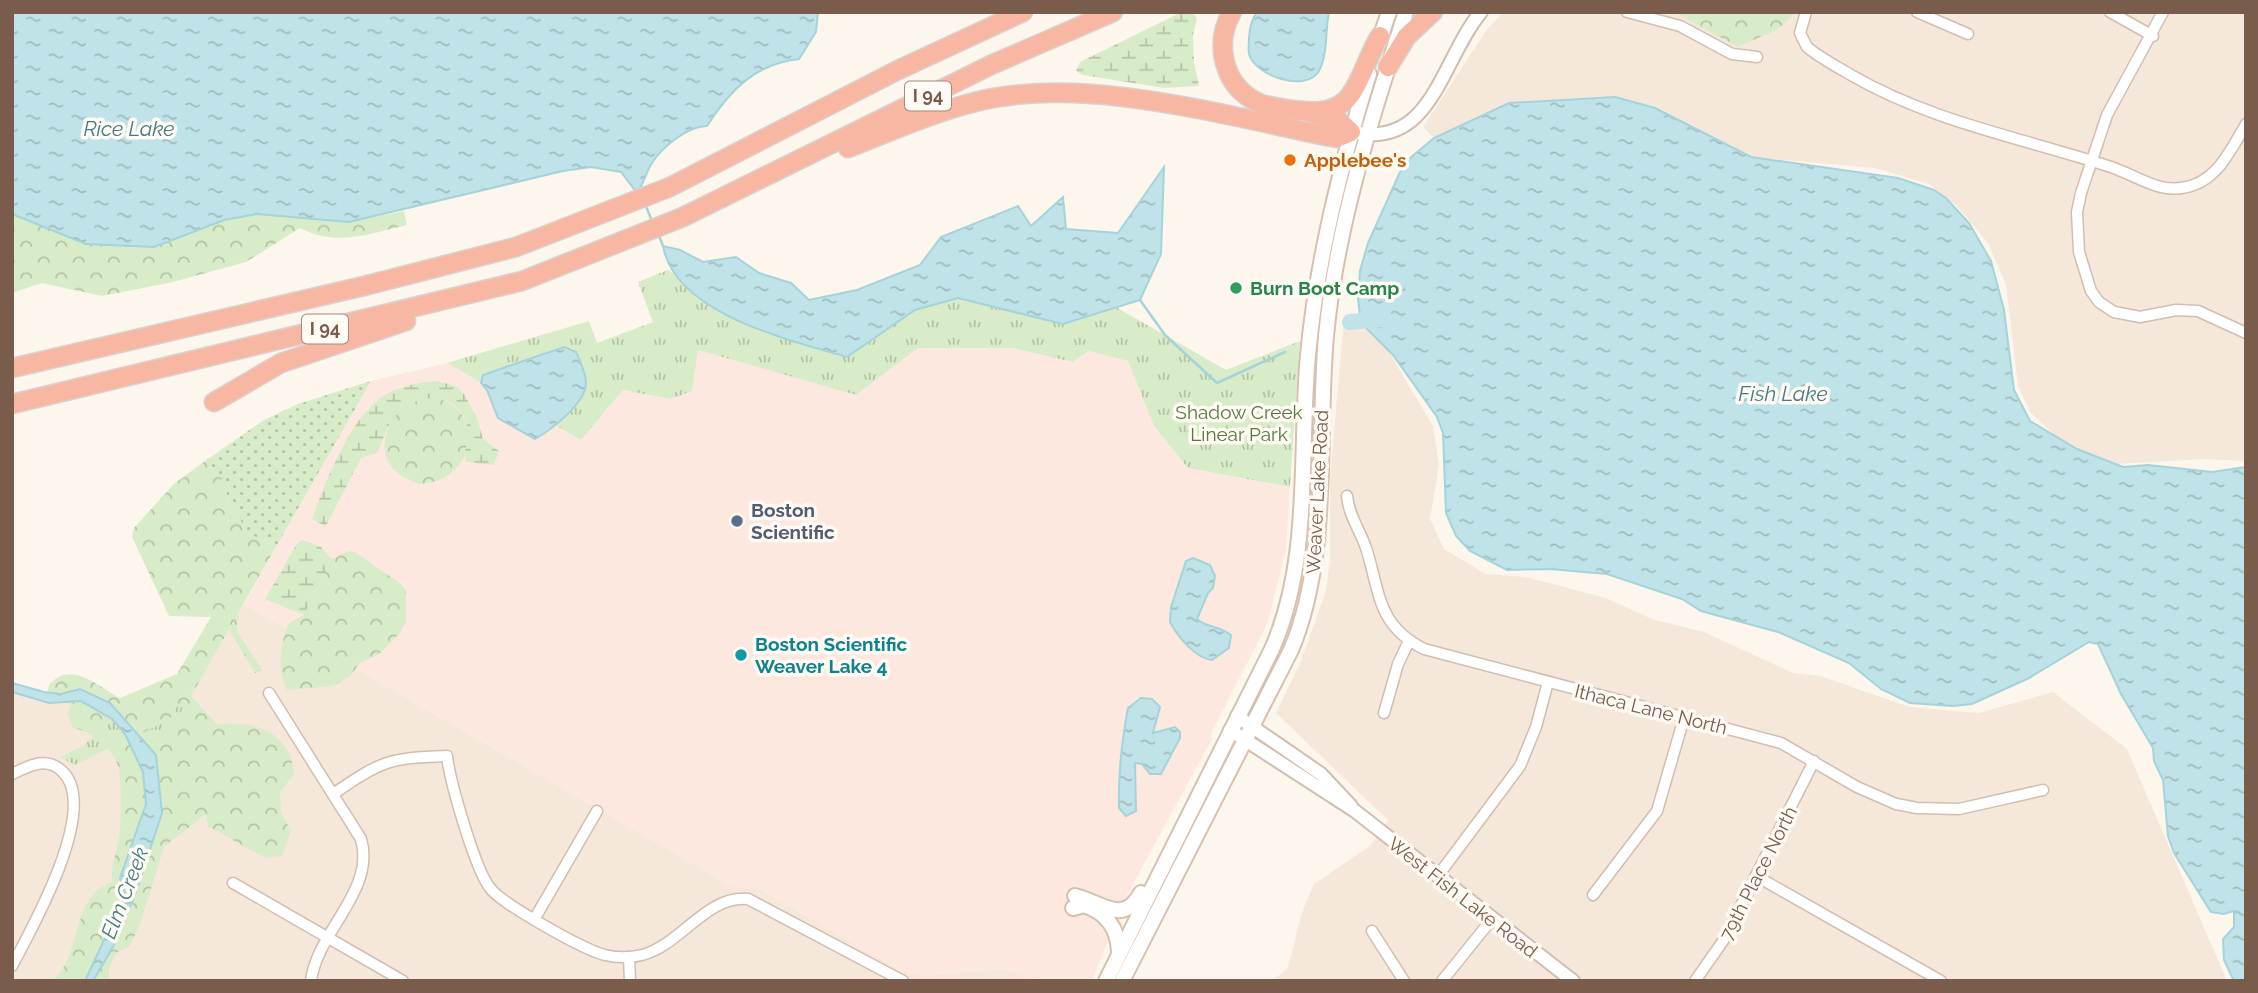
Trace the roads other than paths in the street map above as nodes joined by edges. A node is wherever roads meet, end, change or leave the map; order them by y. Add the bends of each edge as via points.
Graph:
1 (999, 12) edge
2 (1023, 12) edge
3 (1113, 12) edge
4 (1224, 12) edge
5 (1232, 12) edge
6 (1389, 12) edge
7 (1406, 12) edge
8 (1433, 12) edge
9 (1481, 12) edge
10 (1626, 12) edge
11 (1806, 12) edge
12 (1917, 12) edge
13 (2110, 12) edge
14 (2163, 12) edge
15 (1968, 34) dead end
16 (1380, 36) junction
17 (2153, 36) junction
18 (1757, 57) dead end
19 (1388, 67) junction
20 (898, 70) junction
21 (1258, 103) junction
22 (1307, 112) junction
23 (2246, 124) edge
24 (1360, 133) junction
25 (2092, 161) junction
26 (747, 188) junction
27 (522, 281) junction
28 (2246, 333) edge
29 (12, 368) edge
30 (214, 402) dead end
31 (12, 404) edge
32 (1347, 496) dead end
33 (1409, 641) junction
34 (1548, 682) junction
35 (269, 693) dead end
36 (1384, 713) dead end
37 (1237, 716) junction
38 (1684, 718) junction
39 (1230, 730) junction
40 (1248, 735) junction
41 (1814, 761) junction
42 (12, 774) edge
43 (2043, 790) dead end
44 (333, 794) junction
45 (597, 811) dead end
46 (1164, 861) junction
47 (1756, 876) junction
48 (1437, 877) junction
49 (233, 883) dead end
50 (1593, 895) dead end
51 (535, 918) junction
52 (1492, 919) junction
53 (1372, 931) dead end
54 (327, 936) junction
55 (1119, 953) junction
56 (629, 957) junction
57 (12, 966) edge
58 (1702, 979) edge
59 (311, 981) edge
60 (403, 981) edge
61 (630, 981) edge
62 (903, 981) edge
63 (1106, 981) edge
64 (1122, 981) edge
65 (1404, 981) edge
66 (1442, 981) edge
67 (1573, 981) edge
68 (1941, 981) edge

1 - 20 highway
2 - 20 highway, I 94
3 - 26 highway, I 94 via 990,65
4 - 21 highway via 1215,42 1217,64 1236,96
5 - 21 highway via 1224,32 1224,62 1237,87
6 - 16 main road, Weaver Lake Road
7 - 19 main road, Weaver Lake Road
8 - 19 highway via 1407,36
9 - 24 street via 1415,119 1390,135
10 - 18 street via 1680,26 1731,54
11 - 25 street via 1800,33 1813,52 1902,102
12 - 15 street
13 - 17 street
14 - 17 street
16 - 22 highway via 1348,99 1325,111
16 - 24 main road, Weaver Lake Road
17 - 25 street via 2119,88
19 - 24 main road, Weaver Lake Road
20 - 29 highway, I 94 via 670,187 516,247
21 - 22 highway
22 - 24 highway
23 - 25 street via 2219,168 2186,187 2161,187
24 - 26 highway via 1337,138 1167,106 1044,92 979,101
24 - 37 main road, Weaver Lake Road via 1331,218 1309,352 1293,587 1278,636
24 - 40 main road, Weaver Lake Road via 1329,311 1311,592 1291,650
25 - 28 street via 2081,193 2076,232 2087,279 2099,302 2128,317 2198,311
26 - 27 highway, I 94
27 - 30 highway via 310,352
27 - 31 highway, I 94
32 - 33 street, Ithaca Lane North via 1367,548 1379,603
33 - 34 street, Ithaca Lane North via 1438,654
33 - 36 street
34 - 38 street, Ithaca Lane North
34 - 48 street via 1520,766
35 - 44 street
37 - 39 main road, Weaver Lake Road
37 - 40 street, West Fish Lake Road
38 - 41 street, Ithaca Lane North via 1781,743
38 - 50 street via 1657,811
39 - 40 street, West Fish Lake Road
39 - 46 main road, Weaver Lake Road
40 - 48 street, West Fish Lake Road via 1355,811
40 - 64 main road, Weaver Lake Road
41 - 43 street, Ithaca Lane North via 1878,798 1917,808 1959,809
41 - 47 street, 79th Place North
42 - 57 street via 41,763 57,767 73,790 71,822 50,893
44 - 51 street via 383,762 447,756 483,878 495,894
44 - 54 street via 361,839 364,862 357,886
45 - 51 street
46 - 55 main road, Weaver Lake Road
46 - 55 main road via 1136,901 1125,908 1074,902 1108,919 1115,928
47 - 58 street, 79th Place North
47 - 68 street
48 - 52 street, West Fish Lake Road
49 - 54 street
51 - 56 street via 595,952
52 - 66 street
52 - 67 street, West Fish Lake Road
53 - 65 street
54 - 59 street
54 - 60 street
55 - 63 main road, Weaver Lake Road
56 - 61 street
56 - 62 street via 672,941 727,900 748,898

